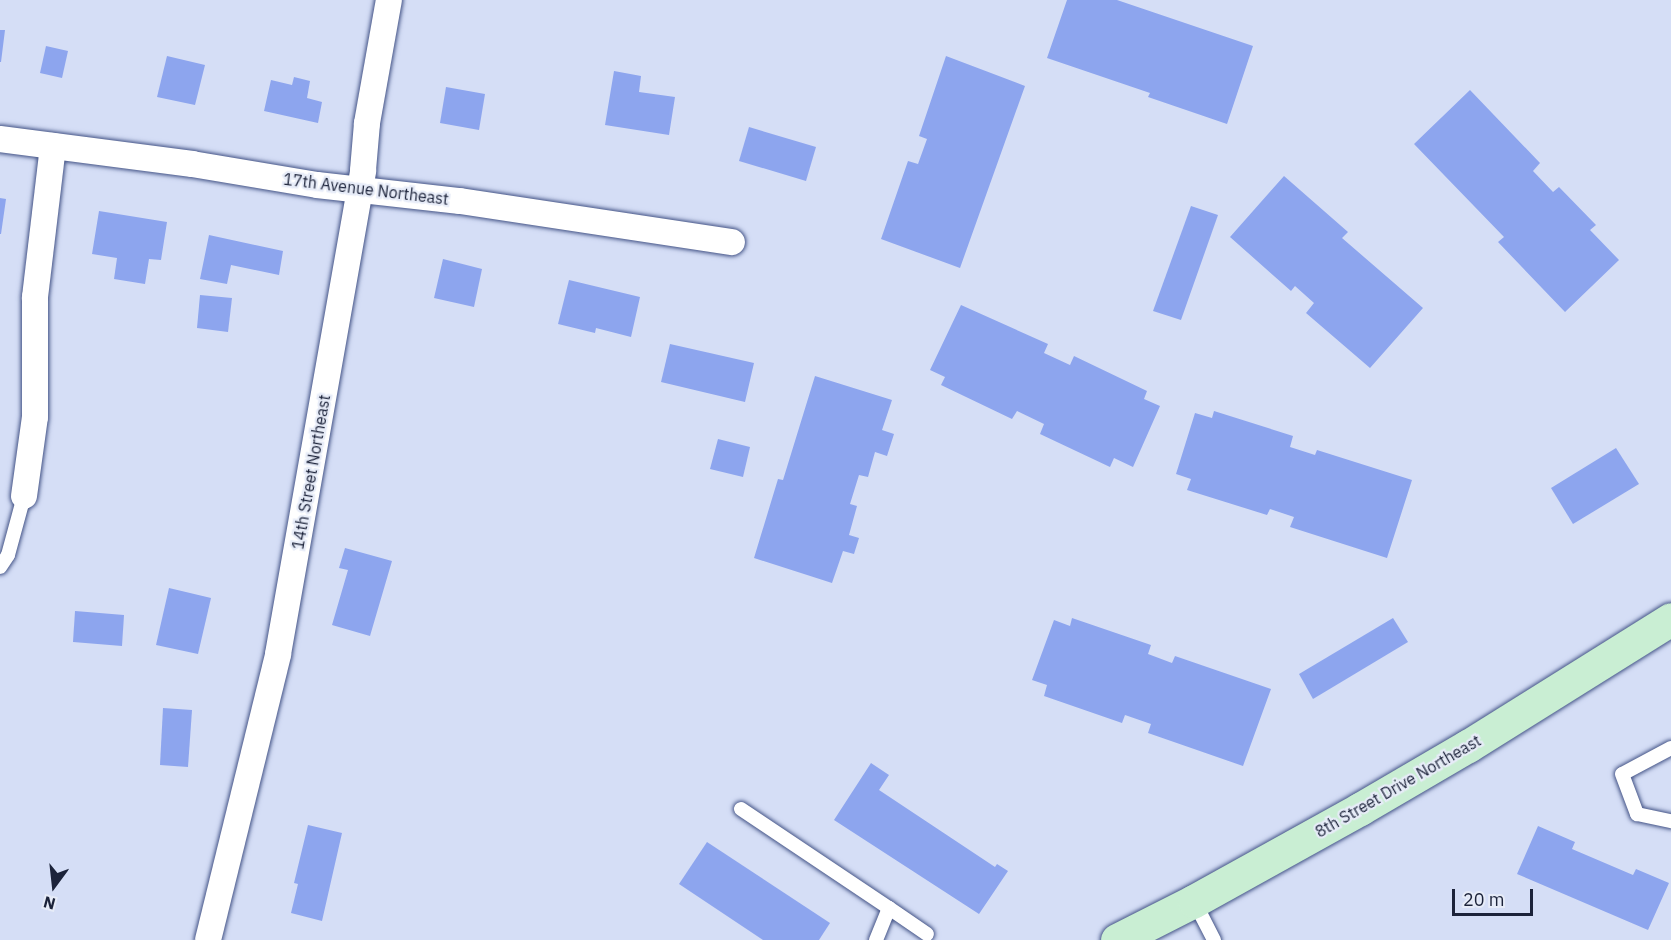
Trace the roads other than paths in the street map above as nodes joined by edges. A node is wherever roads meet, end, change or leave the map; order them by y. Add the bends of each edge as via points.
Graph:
1 (389, 0) edge
2 (0, 139) edge
3 (53, 146) junction
4 (359, 189) junction
5 (732, 242) dead end
6 (24, 496) joint
7 (0, 567) edge
8 (1671, 619) edge
9 (1671, 748) edge
10 (741, 809) dead end
11 (1671, 821) edge
12 (1194, 901) junction
13 (889, 908) junction
14 (927, 934) dead end
15 (208, 940) edge
16 (876, 940) edge
17 (1117, 940) edge
18 (1214, 940) edge

1 - 4 street, 14th Street Northeast
2 - 3 street, 17th Avenue Northeast
3 - 4 street, 17th Avenue Northeast
3 - 6 street via 35,297 35,417
4 - 5 street, 17th Avenue Northeast
4 - 15 street, 14th Street Northeast via 278,654
6 - 7 lane via 8,555
8 - 12 main road, 8th Street Drive Northeast via 1468,746
9 - 11 lane via 1622,774 1637,814
10 - 13 lane
12 - 17 main road, 8th Street Drive Northeast
12 - 18 lane
13 - 14 lane
13 - 16 lane

